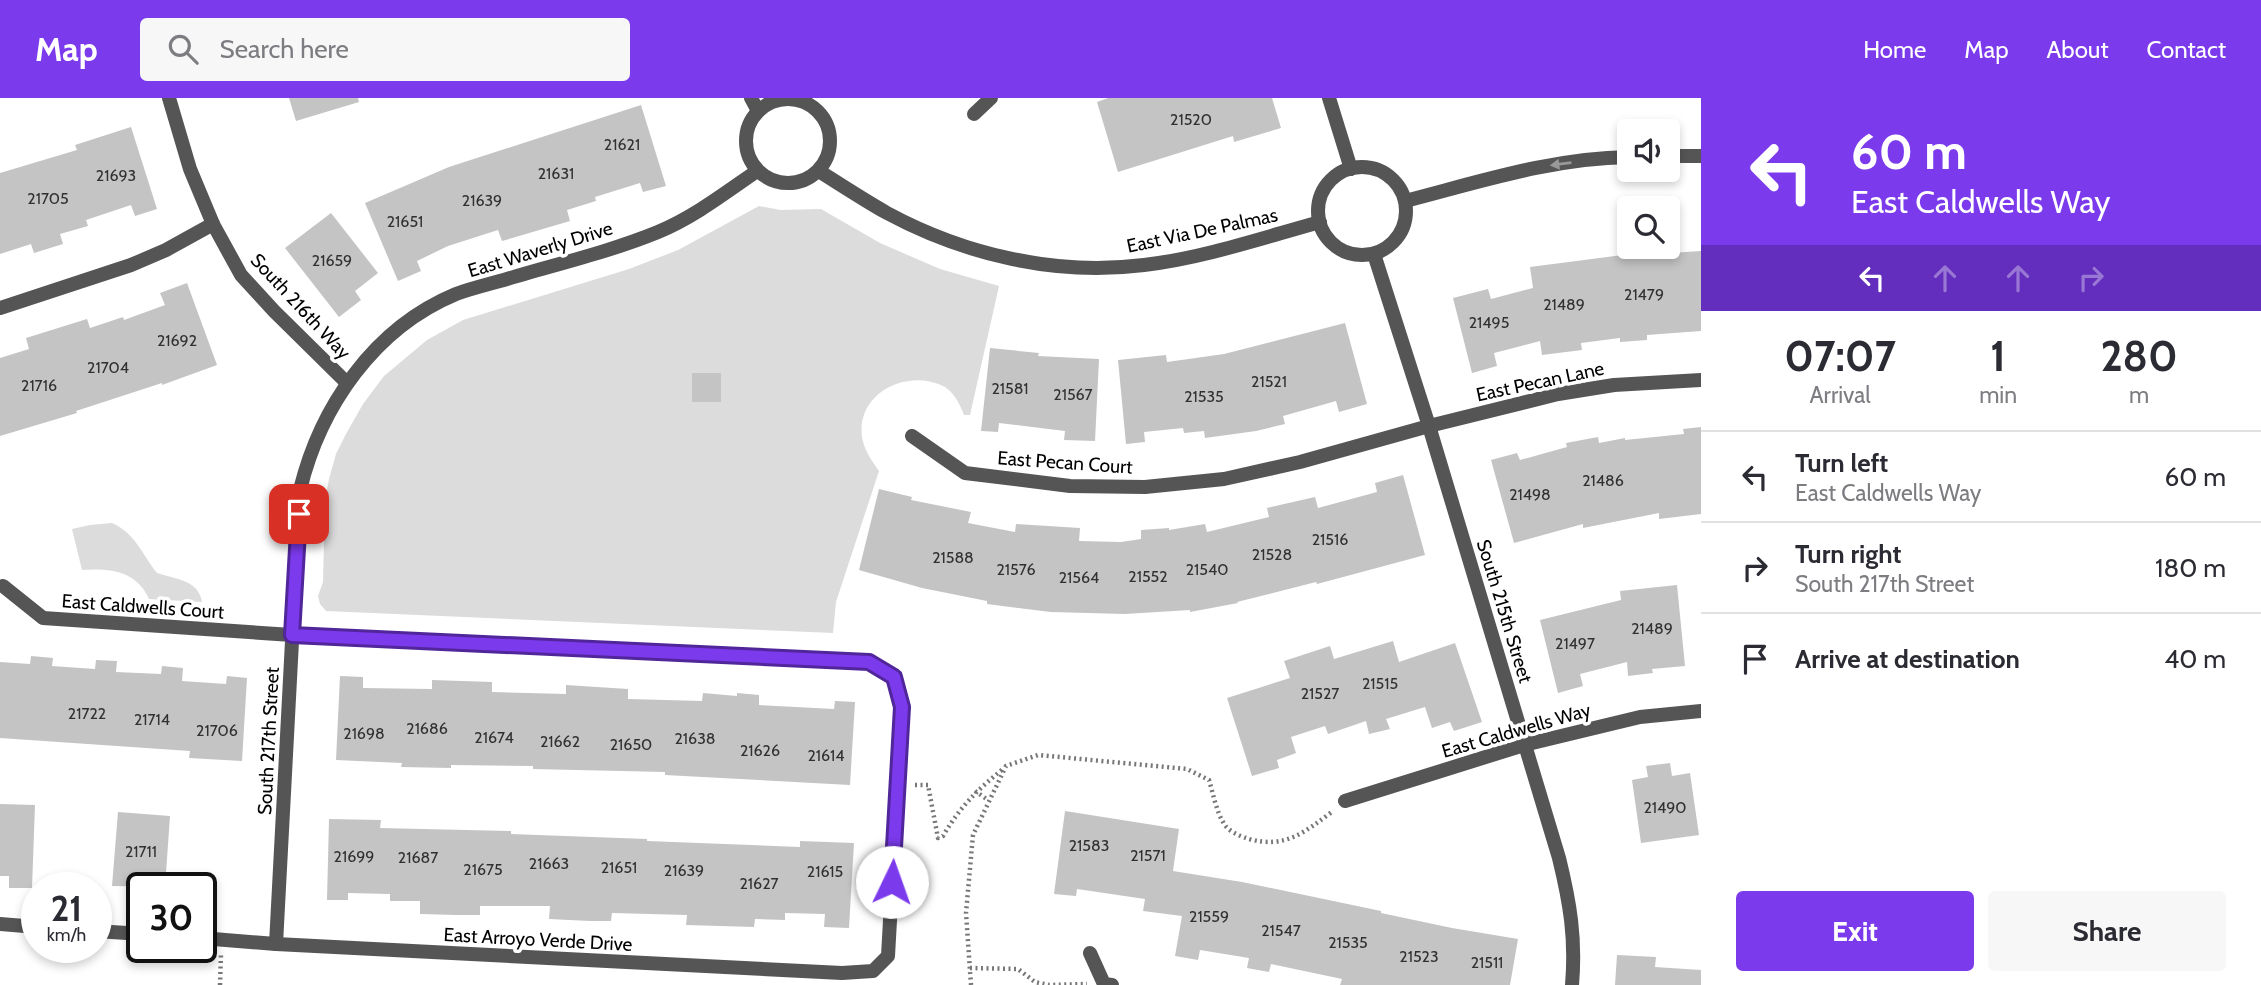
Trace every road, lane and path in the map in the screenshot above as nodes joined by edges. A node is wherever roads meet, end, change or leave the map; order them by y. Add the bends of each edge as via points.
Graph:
1 (169, 98) edge
2 (991, 98) edge
3 (1329, 98) edge
4 (755, 104) edge
5 (974, 114) dead end
6 (1680, 156) edge
7 (1701, 156) edge
8 (1617, 158) edge
9 (1351, 169) junction
10 (757, 171) junction
11 (819, 171) junction
12 (1405, 201) junction
13 (1320, 222) junction
14 (213, 224) junction
15 (1374, 254) junction
16 (0, 308) edge
17 (1701, 380) edge
18 (347, 383) junction
19 (1429, 426) junction
20 (912, 436) dead end
21 (3, 586) dead end
22 (292, 635) junction
23 (1701, 711) edge
24 (1524, 745) junction
25 (1006, 766) junction
26 (898, 784) junction
27 (975, 791) junction
28 (988, 800) junction
29 (1345, 801) joint
30 (0, 925) edge
31 (21, 926) edge
32 (217, 940) edge
33 (222, 940) junction
34 (276, 944) junction
35 (1090, 953) dead end
36 (970, 968) junction
37 (1108, 984) edge
38 (220, 985) edge
39 (971, 985) edge
40 (1572, 985) edge

1 - 14 street, South 216th Way via 190,169
2 - 5 street
3 - 9 street
4 - 10 street via 746,147
4 - 11 street via 795,99 819,111 827,122 831,148
6 - 7 street
8 -> 12 street via 1553,164
9 - 12 street via 1365,167 1391,178
9 - 13 street via 1328,183 1318,209
10 - 11 street via 782,184 808,180
10 - 18 street, East Waverly Drive via 692,216 659,232 456,295 404,326
11 - 13 street, East Via De Palmas via 887,213 953,243 1048,266 1146,265
12 - 15 street via 1403,227 1396,239
13 - 15 street via 1325,235 1346,253
14 - 16 street via 131,265
14 - 18 street, South 216th Way via 241,275
15 - 19 street, South 215th Street
17 - 19 street, East Pecan Lane via 1614,385 1558,394
18 - 22 street, South 217th Street via 308,457 300,490
19 - 20 street, East Pecan Court via 1224,479 1146,487 1070,486 965,472
19 - 24 street, South 215th Street
21 - 22 street, East Caldwells Court via 43,618
22 - 26 street via 869,662 894,677 902,707
22 - 34 street, South 217th Street
23 - 24 street, East Caldwells Way via 1640,717
24 - 29 street, East Caldwells Way
24 - 40 street, South 215th Street via 1571,908
25 - 27 path
25 - 28 path
25 - 29 path via 1038,755 1187,769 1209,780 1223,824 1240,836 1267,844 1307,830
26 - 27 path via 928,785 938,838
26 - 34 street, East Arroyo Verde Drive via 888,956 873,971
27 - 28 path
28 - 36 path via 973,835 966,913
30 - 31 street
32 - 33 street, East Arroyo Verde Drive
33 - 34 street, East Arroyo Verde Drive
33 - 38 path
35 - 37 street
36 - 37 path via 1018,968 1035,982 1049,985
36 - 39 path

